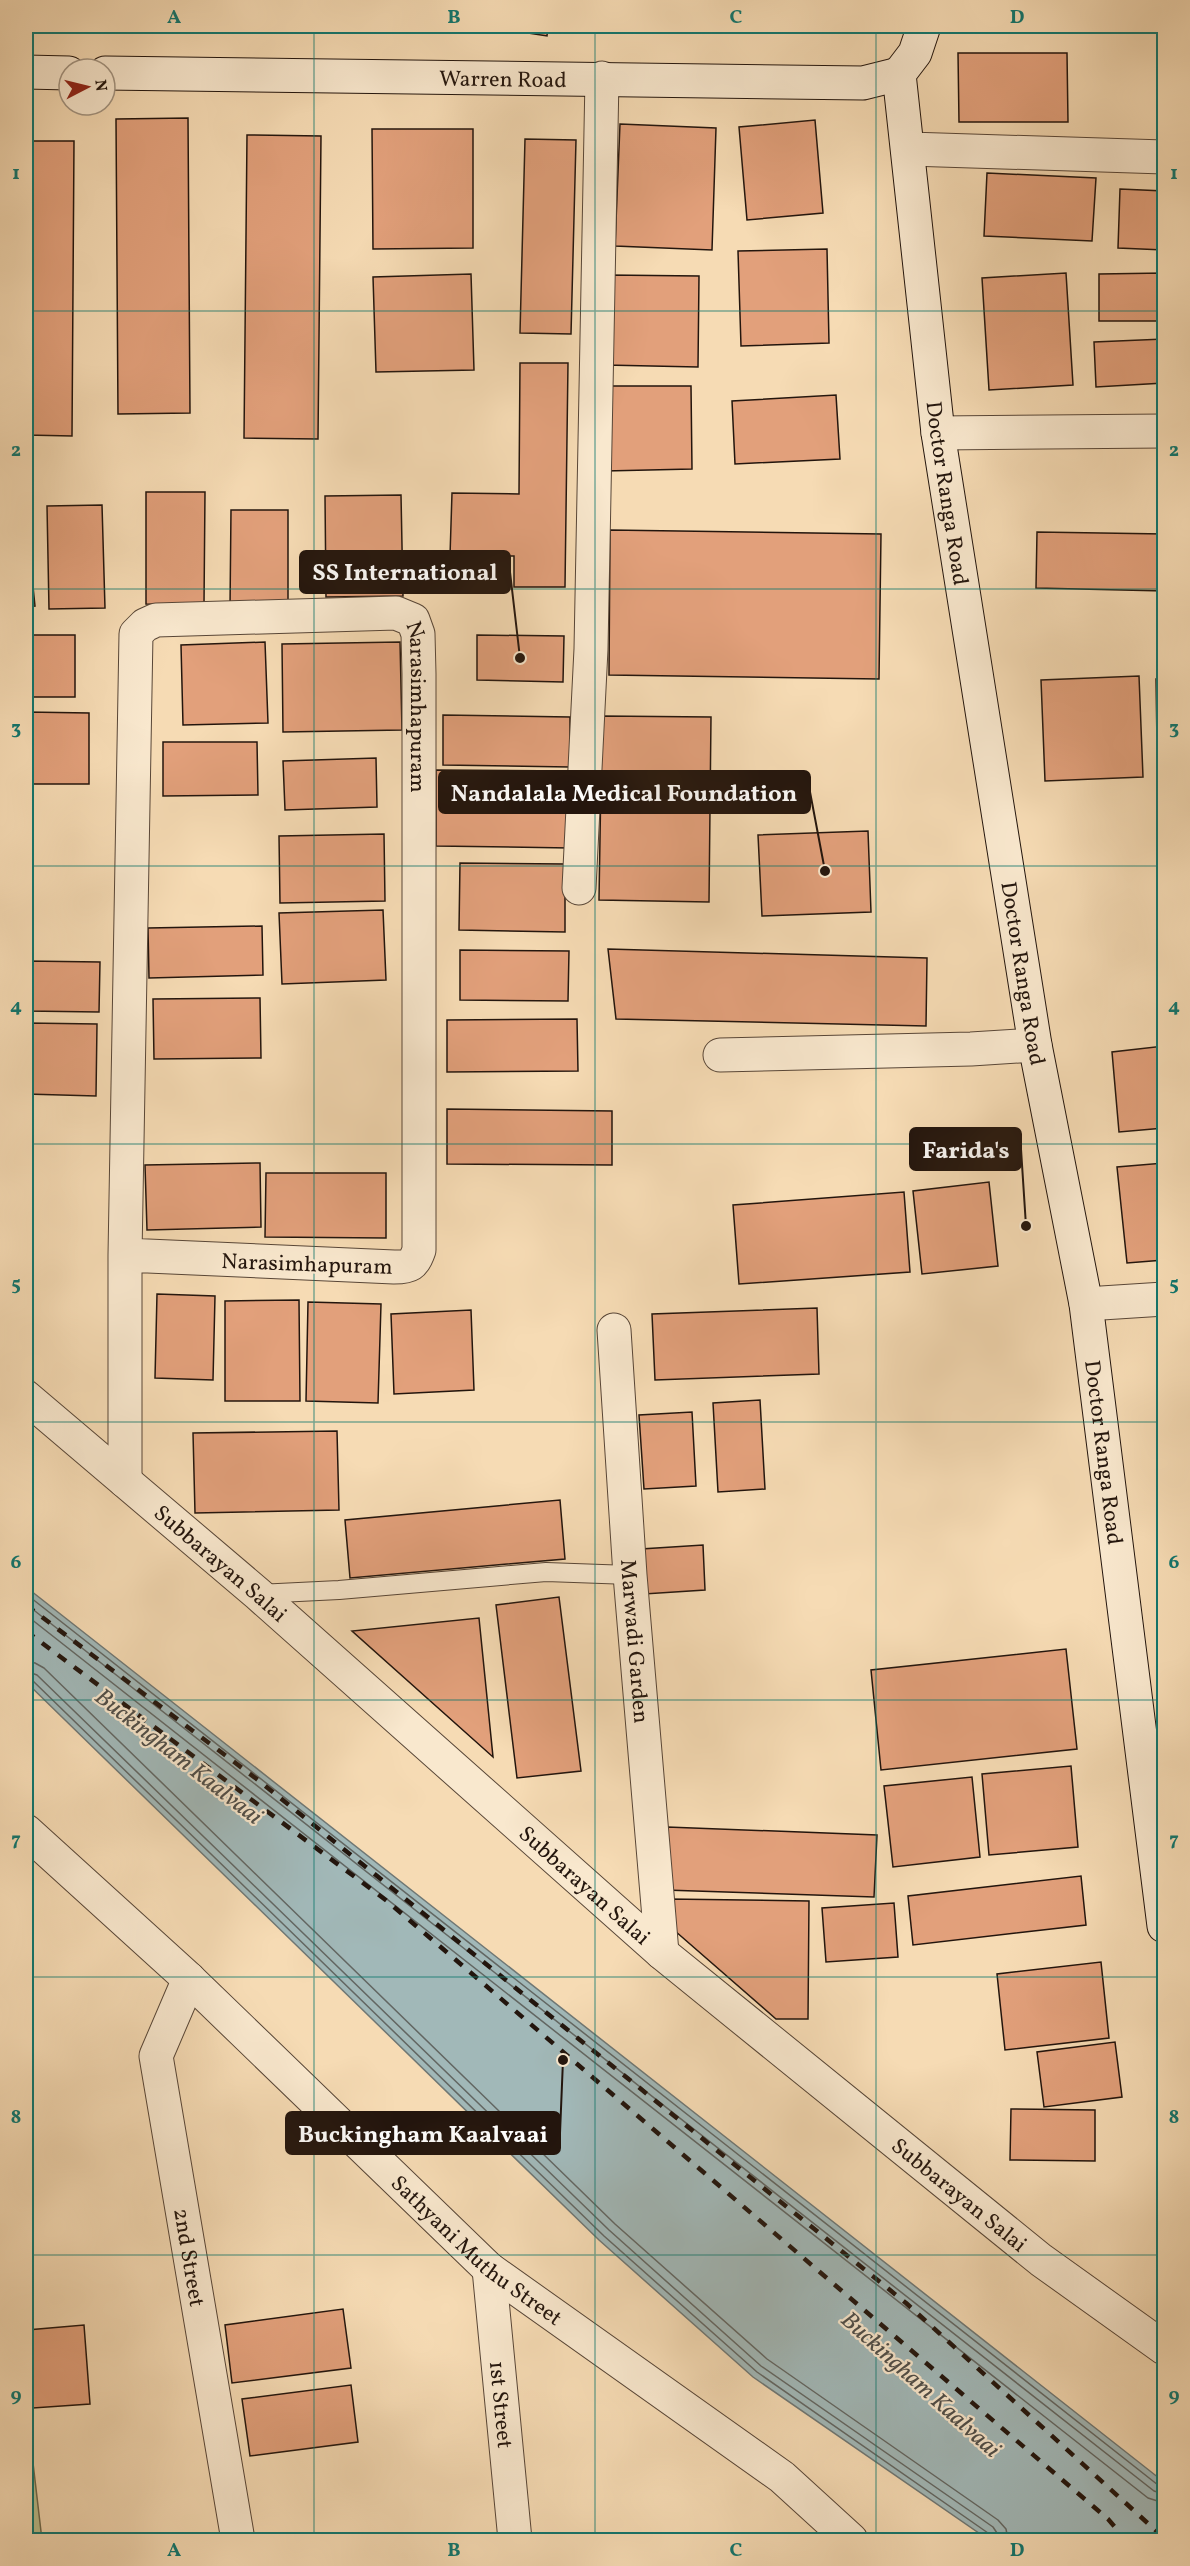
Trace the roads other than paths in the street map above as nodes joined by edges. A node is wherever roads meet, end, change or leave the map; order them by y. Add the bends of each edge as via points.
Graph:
1 (924, 26) edge
2 (26, 72) edge
3 (57, 73) edge
4 (117, 73) edge
5 (899, 74) junction
6 (602, 78) junction
7 (909, 149) junction
8 (1164, 158) edge
9 (1164, 431) edge
10 (938, 433) junction
11 (579, 888) dead end
12 (1035, 1045) junction
13 (720, 1054) dead end
14 (125, 1255) junction
15 (1164, 1299) edge
16 (1086, 1304) junction
17 (614, 1330) dead end
18 (26, 1397) edge
19 (125, 1481) junction
20 (630, 1575) junction
21 (258, 1594) junction
22 (26, 1831) edge
23 (1164, 1926) edge
24 (662, 1953) junction
25 (189, 1979) junction
26 (489, 2269) junction
27 (1164, 2348) edge
28 (238, 2541) edge
29 (515, 2541) edge
30 (851, 2541) edge

1 - 5 street via 915,53
2 - 3 street
4 - 6 street, Warren Road
5 - 6 street, Warren Road via 863,83
5 - 7 street, Doctor Ranga Road
6 - 11 street via 591,649
7 - 8 street
7 - 10 street, Doctor Ranga Road
9 - 10 street
10 - 12 street, Doctor Ranga Road
12 - 13 street
12 - 16 street, Doctor Ranga Road
14 - 14 street, Narasimhapuram via 136,634 156,620 396,613 413,620 418,634 419,674 419,1250 415,1262 408,1267 394,1267
14 - 19 street, Narasimhapuram
15 - 16 street
16 - 23 street, Doctor Ranga Road
17 - 20 street, Marwadi Garden
18 - 19 street, Subbarayan Salai
19 - 21 street, Subbarayan Salai
20 - 21 lane via 546,1572
20 - 24 street, Marwadi Garden
21 - 24 street, Subbarayan Salai
22 - 25 street, Sathyani Muthu Street
24 - 27 street, Subbarayan Salai via 1041,2260
25 - 26 street, Sathyani Muthu Street
25 - 28 street, 2nd Street via 156,2056
26 - 29 street, 1st Street
26 - 30 street, Sathyani Muthu Street via 782,2477

